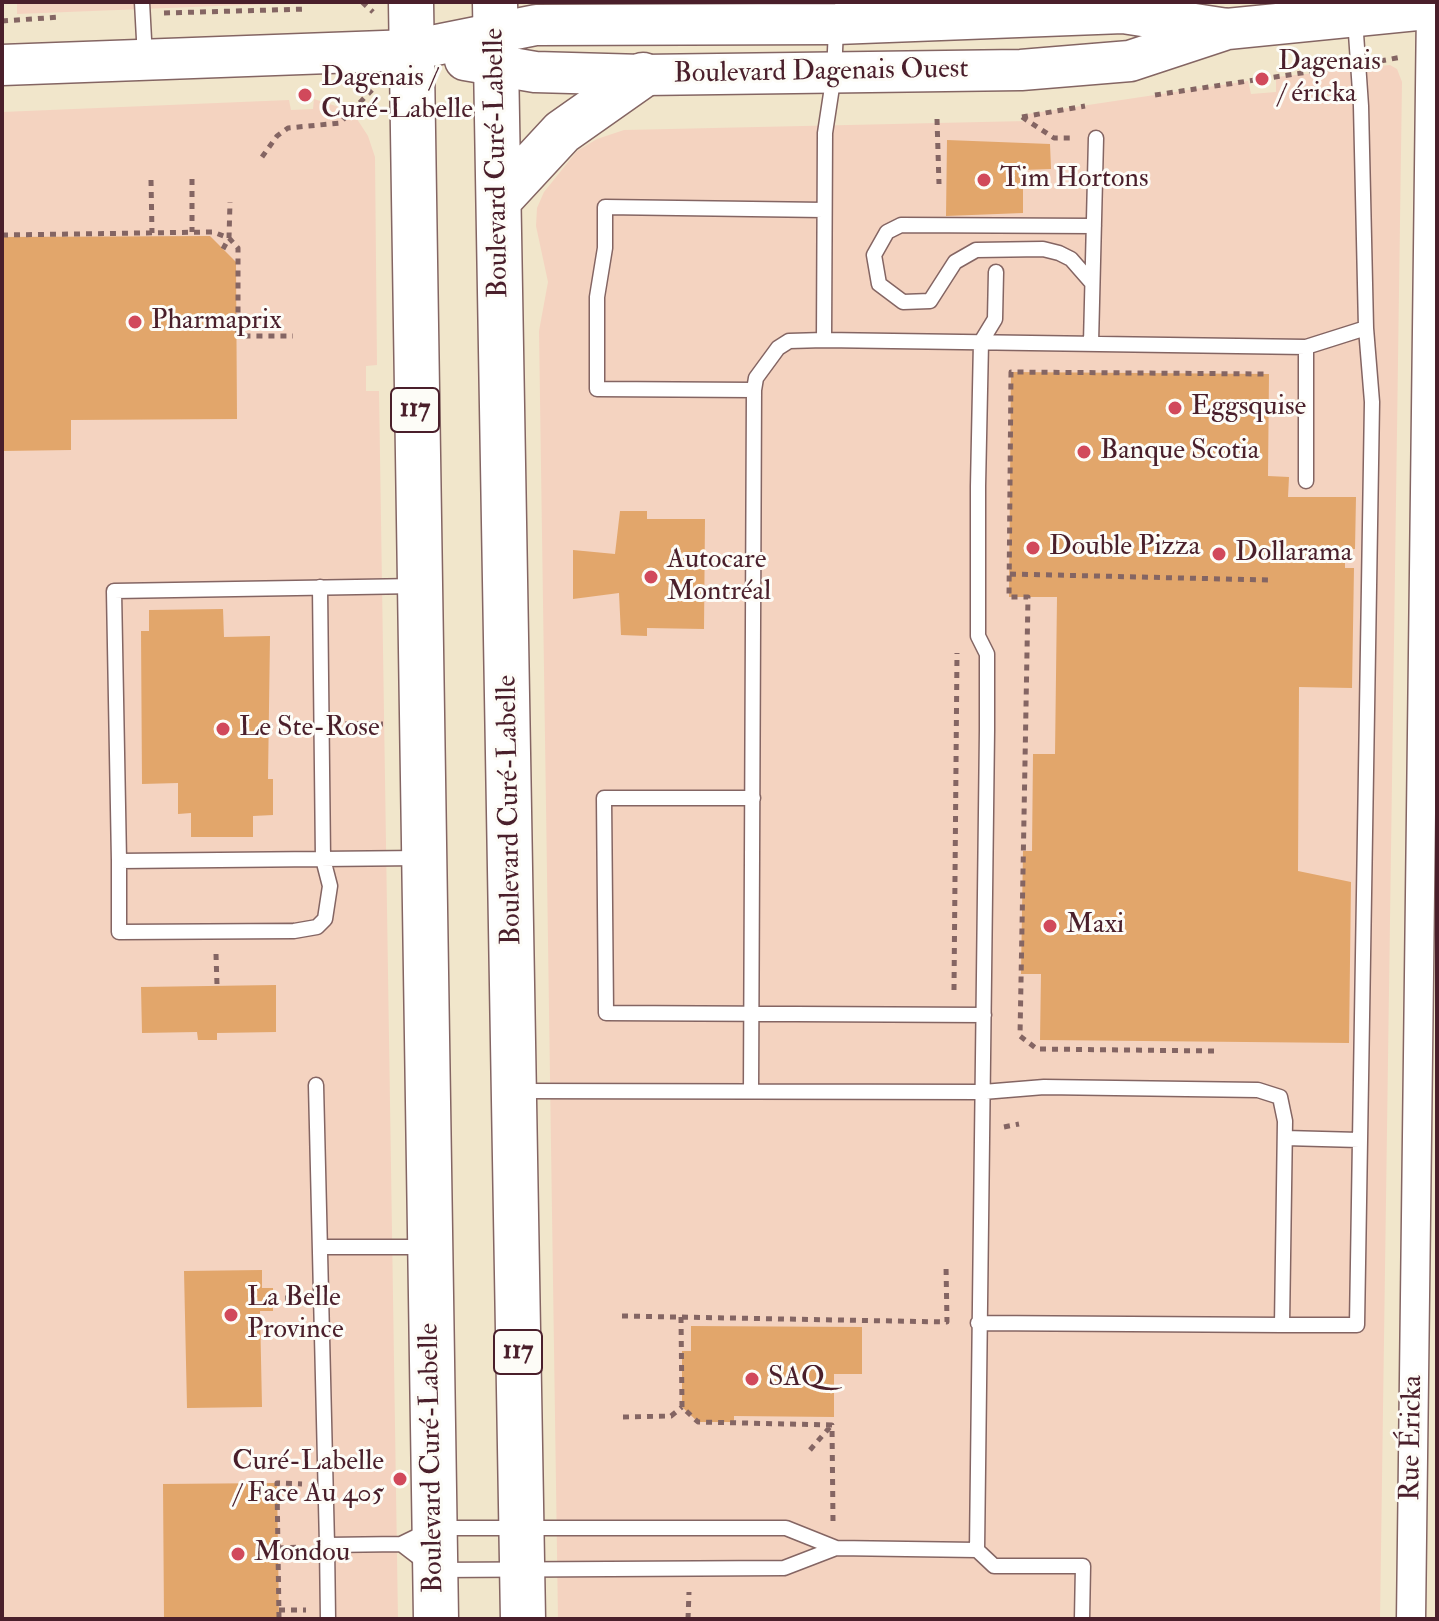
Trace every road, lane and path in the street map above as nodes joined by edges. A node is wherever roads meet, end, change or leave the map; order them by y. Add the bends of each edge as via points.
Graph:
1 (411, 2) edge
2 (142, 8) edge
3 (1434, 8) edge
4 (307, 9) dead end
5 (1226, 15) edge
6 (1355, 15) junction
7 (61, 17) dead end
8 (2, 21) edge
9 (836, 24) junction
10 (495, 33) edge
11 (411, 50) junction
12 (1403, 57) dead end
13 (145, 59) junction
14 (2, 65) edge
15 (1358, 65) junction
16 (834, 74) junction
17 (643, 75) junction
18 (1144, 97) dead end
19 (1100, 103) dead end
20 (353, 110) dead end
21 (937, 119) dead end
22 (1054, 138) dead end
23 (1096, 138) dead end
24 (262, 157) dead end
25 (192, 179) dead end
26 (151, 180) dead end
27 (939, 184) dead end
28 (499, 200) junction
29 (230, 202) dead end
30 (824, 210) junction
31 (1094, 226) junction
32 (192, 232) junction
33 (152, 233) junction
34 (2, 235) edge
35 (229, 238) junction
36 (223, 249) dead end
37 (996, 272) dead end
38 (1092, 283) junction
39 (1366, 328) junction
40 (293, 336) dead end
41 (824, 340) junction
42 (981, 342) junction
43 (1091, 343) junction
44 (1306, 347) junction
45 (1269, 374) dead end
46 (754, 390) junction
47 (1306, 481) dead end
48 (1010, 574) junction
49 (1268, 580) dead end
50 (418, 586) junction
51 (320, 587) junction
52 (957, 650) dead end
53 (340, 724) dead end
54 (388, 724) dead end
55 (300, 725) dead end
56 (267, 727) dead end
57 (753, 798) junction
58 (422, 858) junction
59 (323, 859) junction
60 (119, 861) junction
61 (215, 949) dead end
62 (217, 985) dead end
63 (954, 1015) junction
64 (984, 1015) junction
65 (752, 1016) junction
66 (1214, 1051) dead end
67 (316, 1085) dead end
68 (515, 1091) junction
69 (751, 1091) junction
70 (983, 1092) junction
71 (1285, 1138) junction
72 (1359, 1140) junction
73 (320, 1247) junction
74 (430, 1247) junction
75 (946, 1265) dead end
76 (622, 1316) dead end
77 (681, 1317) junction
78 (978, 1323) junction
79 (1282, 1325) junction
80 (682, 1407) junction
81 (623, 1417) dead end
82 (832, 1425) junction
83 (810, 1450) dead end
84 (277, 1483) dead end
85 (831, 1497) dead end
86 (520, 1526) junction
87 (327, 1545) junction
88 (423, 1548) junction
89 (836, 1548) junction
90 (977, 1550) junction
91 (522, 1569) junction
92 (689, 1591) dead end
93 (279, 1618) edge
94 (328, 1619) edge
95 (436, 1619) edge
96 (523, 1619) edge
97 (688, 1619) edge
98 (1082, 1619) edge
99 (1411, 1619) edge

1 - 11 main road, Boulevard Curé-Labelle / 117
2 - 4 path
2 - 13 lane
3 - 6 main road, Boulevard Dagenais Ouest
3 - 99 street, Rue Éricka
5 - 6 main road, Boulevard Dagenais Ouest
5 - 9 main road, Boulevard Dagenais Ouest via 1123,13
5 - 16 main road, Boulevard Dagenais Ouest via 1130,61 1021,70
6 - 15 lane
7 - 8 path
9 - 10 main road, Boulevard Dagenais Ouest via 536,25
9 - 16 lane
10 - 11 main road, Boulevard Dagenais Ouest
10 - 17 main road, Boulevard Dagenais Ouest via 535,72
10 - 28 main road, Boulevard Curé-Labelle / 117
11 - 13 main road, Boulevard Dagenais Ouest
11 - 50 main road, Boulevard Curé-Labelle / 117
12 - 15 path
13 - 14 main road, Boulevard Dagenais Ouest
15 - 18 path
15 - 39 lane
16 - 17 main road, Boulevard Dagenais Ouest
16 - 30 lane via 825,133
17 - 28 main road via 562,132
19 - 22 path via 1022,117
20 - 24 path via 340,123 288,128
21 - 27 path
23 - 31 lane
25 - 32 path
26 - 33 path
28 - 68 main road, Boulevard Curé-Labelle / 117
29 - 35 path
30 - 41 lane
30 - 46 lane via 605,207 597,297 597,389
31 - 38 lane
31 - 38 lane via 901,225 887,232 874,255 879,284 903,302 917,304 930,301 955,262 976,250 1059,253
32 - 33 path
32 - 35 path
33 - 34 path
35 - 36 path
35 - 40 path via 238,248 238,336
37 - 42 lane via 995,319
38 - 43 lane
39 - 44 lane
39 - 72 lane via 1372,402
41 - 42 lane
41 - 46 lane via 789,341 778,348 756,378
42 - 43 lane
42 - 64 lane via 977,602 978,636 987,654
43 - 44 lane
44 - 47 lane
45 - 48 path via 1011,372
46 - 57 lane
48 - 49 path
48 - 66 path via 1009,597 1028,597 1020,1036 1037,1049
50 - 51 lane
50 - 58 main road, Boulevard Curé-Labelle / 117
51 - 59 lane
51 - 60 lane via 114,591
52 - 63 path
53 - 54 path
55 - 56 path
57 - 65 lane
57 - 65 lane via 604,798 606,1013
58 - 59 lane
58 - 74 main road, Boulevard Curé-Labelle / 117
59 - 60 lane
59 - 60 lane via 330,886 325,919 308,930 279,932 119,932
61 - 62 path
63 - 64 lane
63 - 65 lane
64 - 70 lane
65 - 69 lane
67 - 73 lane
68 - 69 lane
68 - 86 main road, Boulevard Curé-Labelle / 117
69 - 70 lane
70 - 71 lane via 1044,1087 1271,1092 1285,1108
70 - 78 lane
71 - 72 lane
71 - 79 lane
72 - 79 lane via 1357,1325
73 - 74 lane
73 - 87 lane
74 - 88 main road, Boulevard Curé-Labelle / 117
75 - 77 path via 947,1322
76 - 77 path
77 - 80 path
78 - 79 lane
78 - 90 lane
80 - 81 path via 671,1416
80 - 82 path via 698,1422
82 - 83 path
82 - 85 path
84 - 93 path
86 - 88 lane
86 - 89 lane via 786,1528
86 - 91 main road, Boulevard Curé-Labelle / 117
87 - 88 lane
87 - 94 lane
88 - 91 lane
88 - 95 main road, Boulevard Curé-Labelle / 117
89 - 90 lane
89 - 91 lane via 784,1568
90 - 98 lane via 994,1566 1083,1566
91 - 96 main road, Boulevard Curé-Labelle / 117
92 - 97 path

